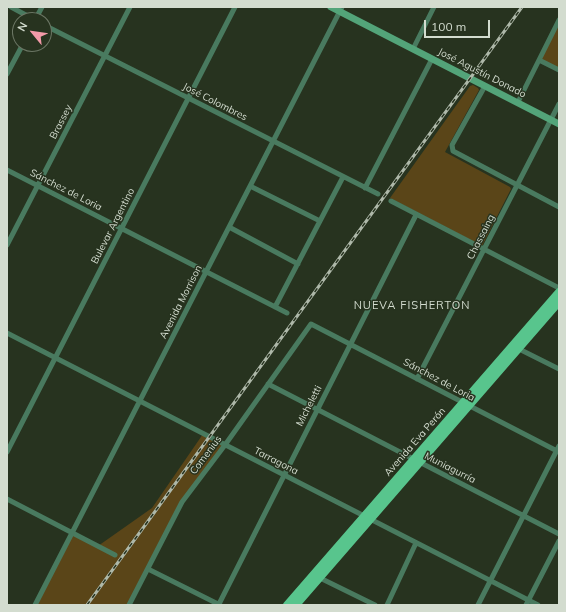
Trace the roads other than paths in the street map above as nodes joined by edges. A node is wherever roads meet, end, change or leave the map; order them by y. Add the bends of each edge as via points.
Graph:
1 (10, 7) edge
2 (130, 7) edge
3 (235, 7) edge
4 (331, 7) edge
5 (434, 7) edge
6 (341, 9) edge
7 (20, 12) edge
8 (559, 20) edge
9 (52, 29) edge
10 (412, 49) junction
11 (19, 52) edge
12 (105, 56) junction
13 (432, 59) junction
14 (539, 60) junction
15 (559, 70) edge
16 (7, 74) edge
17 (485, 86) junction
18 (188, 98) junction
19 (518, 102) junction
20 (559, 104) edge
21 (551, 120) junction
22 (559, 124) edge
23 (273, 141) junction
24 (7, 170) edge
25 (344, 177) junction
26 (518, 185) junction
27 (38, 186) junction
28 (250, 186) junction
29 (365, 188) junction
30 (378, 194) dead end
31 (391, 201) dead end
32 (559, 207) edge
33 (416, 215) junction
34 (320, 221) junction
35 (229, 227) junction
36 (122, 229) junction
37 (7, 245) edge
38 (484, 250) junction
39 (298, 264) junction
40 (206, 272) junction
41 (559, 288) edge
42 (559, 292) edge
43 (559, 302) edge
44 (275, 307) junction
45 (288, 313) dead end
46 (311, 324) joint
47 (7, 333) edge
48 (351, 344) junction
49 (516, 347) junction
50 (56, 358) junction
51 (559, 369) edge
52 (417, 378) junction
53 (268, 384) junction
54 (140, 401) junction
55 (466, 404) junction
56 (317, 410) junction
57 (225, 445) junction
58 (558, 450) edge
59 (7, 452) edge
60 (416, 461) junction
61 (284, 475) junction
62 (7, 500) edge
63 (523, 515) junction
64 (368, 517) junction
65 (72, 532) junction
66 (559, 534) edge
67 (559, 542) edge
68 (416, 543) junction
69 (115, 555) dead end
70 (148, 569) junction
71 (317, 576) junction
72 (490, 581) junction
73 (527, 603) edge
74 (35, 605) edge
75 (129, 605) edge
76 (219, 605) edge
77 (287, 605) edge
78 (296, 605) edge
79 (375, 605) edge
80 (387, 605) edge
81 (478, 605) edge
82 (538, 605) edge

1 - 7 street
2 - 12 street, Brassey
3 - 18 street, Bulevar Argentino
4 - 6 street, José Agustín Donado
5 - 10 street
6 - 10 street, José Agustín Donado
6 - 23 street, Avenida Morrison
8 - 14 street
9 - 12 street, José Colombres
10 - 13 street, José Agustín Donado
11 - 16 street
12 - 18 street, José Colombres
12 - 27 street, Brassey
13 - 17 street, José Agustín Donado
13 - 29 street
14 - 15 street
14 - 19 street
17 - 19 street, José Agustín Donado
17 - 26 street via 452,145 453,151
18 - 23 street, José Colombres
18 - 36 street, Bulevar Argentino
19 - 21 street, José Agustín Donado
20 - 21 street, Chassaing
21 - 22 street, José Agustín Donado
21 - 26 street, Chassaing
23 - 25 street, José Colombres
23 - 28 street, Avenida Morrison
24 - 27 street, Sánchez de Loria
25 - 29 street, José Colombres
25 - 34 street
26 - 32 street
26 - 38 street, Chassaing
27 - 36 street, Sánchez de Loria
27 - 37 street, Brassey
28 - 34 street
28 - 35 street, Avenida Morrison
29 - 30 street, José Colombres
31 - 33 street
33 - 38 street
33 - 48 street, Micheletti
34 - 39 street
35 - 39 street
35 - 40 street, Avenida Morrison
36 - 40 street, Sánchez de Loria
36 - 50 street, Bulevar Argentino
38 - 41 street
38 - 52 street, Chassaing
39 - 44 street
40 - 44 street, Sánchez de Loria
40 - 54 street, Avenida Morrison
42 - 49 main road, Avenida Eva Perón
43 - 49 main road, Avenida Eva Perón
44 - 45 street, Sánchez de Loria
46 - 48 street, Sánchez de Loria
46 - 53 street, Comenius
47 - 50 street, Tarragona
48 - 52 street, Sánchez de Loria
48 - 56 street, Micheletti
49 - 51 street
49 - 55 main road, Avenida Eva Perón
50 - 54 street, Tarragona
50 - 59 street, Bulevar Argentino
52 - 55 street, Sánchez de Loria
53 - 56 street, Muniagurría
53 - 57 street, Comenius
54 - 57 street, Tarragona
54 - 65 street, Avenida Morrison
55 - 58 street, Sánchez de Loria
55 - 60 main road, Avenida Eva Perón
56 - 60 street, Muniagurría
56 - 61 street, Micheletti
57 - 61 street, Tarragona
57 - 70 street, Comenius via 182,502
58 - 63 street
60 - 63 street, Muniagurría
60 - 64 main road, Avenida Eva Perón
61 - 64 street, Tarragona
61 - 76 street, Micheletti
62 - 65 street
63 - 66 street, Muniagurría
63 - 72 street
64 - 68 street, Tarragona
64 - 71 main road, Avenida Eva Perón
65 - 69 street
65 - 74 street, Avenida Morrison
67 - 73 street
68 - 72 street, Tarragona
68 - 80 street
70 - 75 street, Comenius
70 - 76 street
71 - 77 main road, Avenida Eva Perón
71 - 78 main road, Avenida Eva Perón
71 - 79 street
72 - 73 street, Tarragona
72 - 81 street
73 - 82 street, Tarragona

